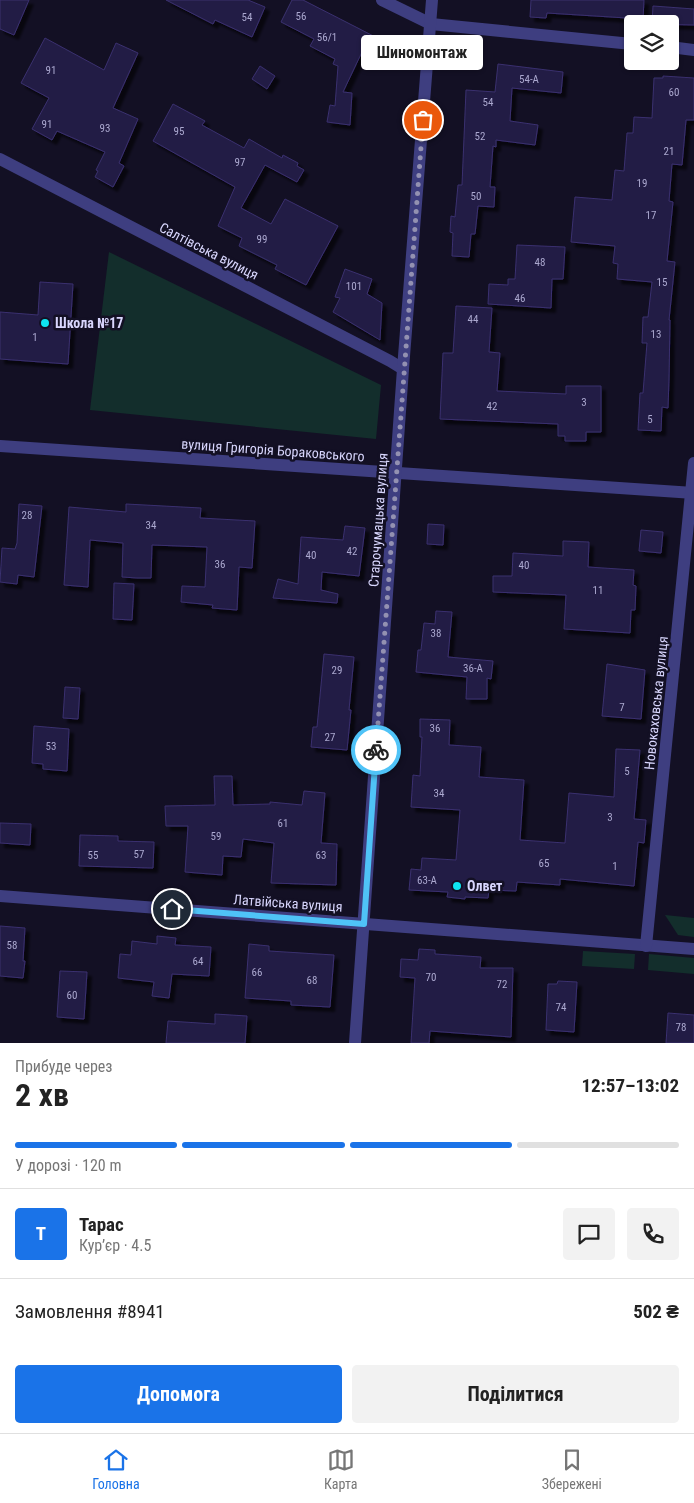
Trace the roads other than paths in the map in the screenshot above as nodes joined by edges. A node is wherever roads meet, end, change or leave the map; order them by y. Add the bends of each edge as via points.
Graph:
1 (382, 0) edge
2 (432, 0) edge
3 (430, 24) junction
4 (624, 43) edge
5 (679, 48) edge
6 (694, 50) edge
7 (0, 159) edge
8 (404, 369) junction
9 (0, 446) edge
10 (694, 462) edge
11 (397, 474) junction
12 (693, 493) edge
13 (0, 896) edge
14 (364, 924) junction
15 (646, 946) junction
16 (694, 949) edge
17 (356, 1043) edge

1 - 3 street
2 - 3 street, Старочумацька вулиця
3 - 4 street
3 - 8 street, Старочумацька вулиця
5 - 6 street
7 - 8 street, Салтівська вулиця
8 - 11 street, Старочумацька вулиця
9 - 11 street, вулиця Григорія Бораковського
10 - 12 street, Новокаховська вулиця
11 - 12 street, вулиця Григорія Бораковського
11 - 14 street, Старочумацька вулиця
12 - 15 street, Новокаховська вулиця
13 - 14 street, Латвійська вулиця
14 - 15 street, Латвійська вулиця
14 - 17 street, Старочумацька вулиця
15 - 16 street, Латвійська вулиця

